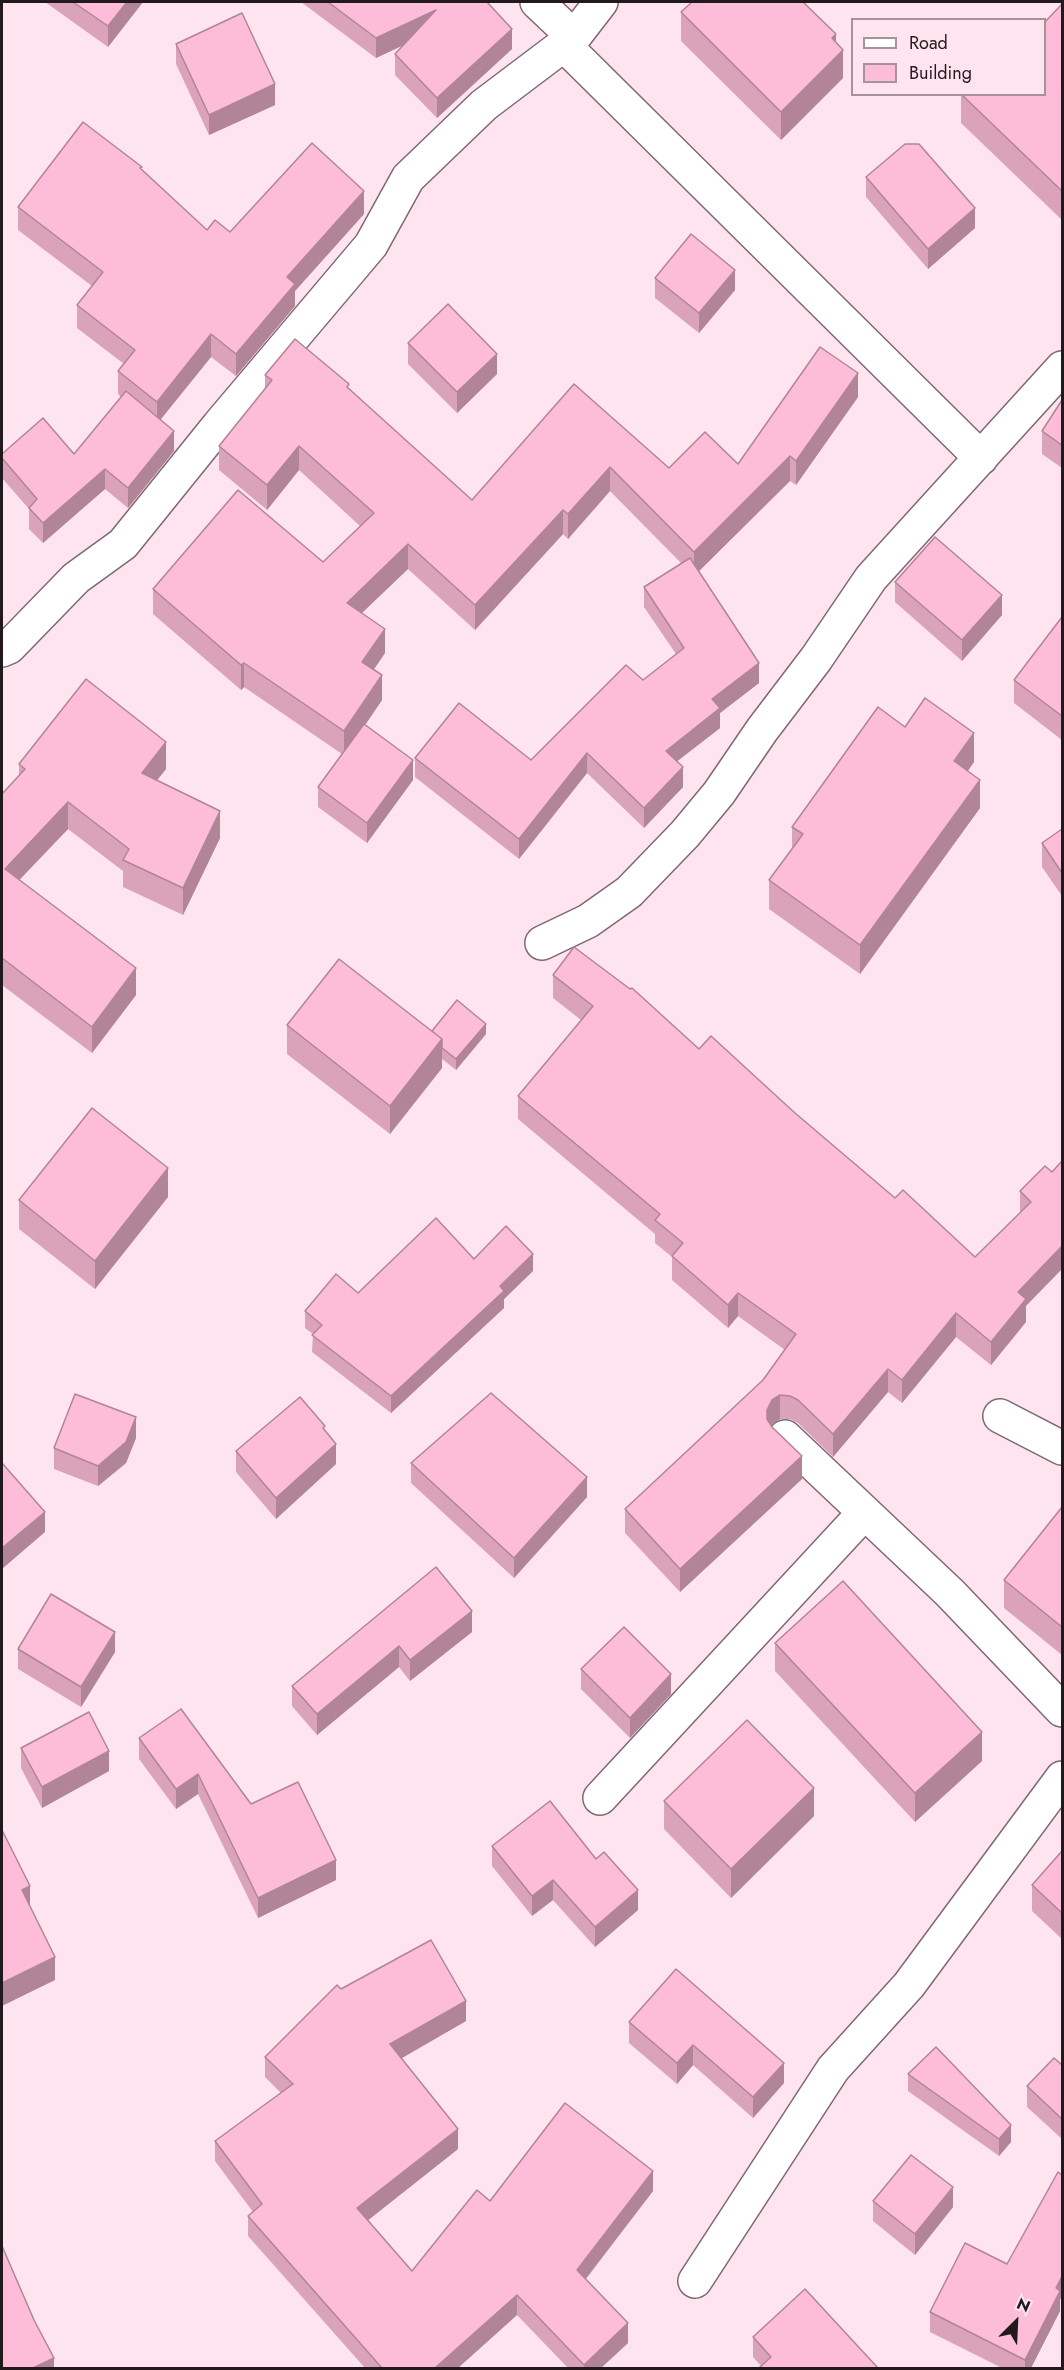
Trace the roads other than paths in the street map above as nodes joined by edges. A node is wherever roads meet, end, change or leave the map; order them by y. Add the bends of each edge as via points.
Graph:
1 (537, 2) edge
2 (601, 2) edge
3 (569, 41) junction
4 (1062, 368) edge
5 (981, 458) junction
6 (2, 650) edge
7 (542, 943) dead end
8 (1000, 1416) dead end
9 (785, 1437) edge
10 (1062, 1448) edge
11 (864, 1513) junction
12 (1062, 1710) edge
13 (1062, 1778) edge
14 (600, 1798) dead end
15 (695, 2281) dead end

1 - 3 street
2 - 3 street
3 - 5 street
3 - 6 street via 484,105 408,178 371,245 123,544 76,578
4 - 5 street
5 - 7 street via 871,578 719,793 685,834 629,892 588,921
8 - 10 street
9 - 11 street
11 - 12 street via 950,1593
11 - 14 street
13 - 15 street via 909,1985 833,2069

